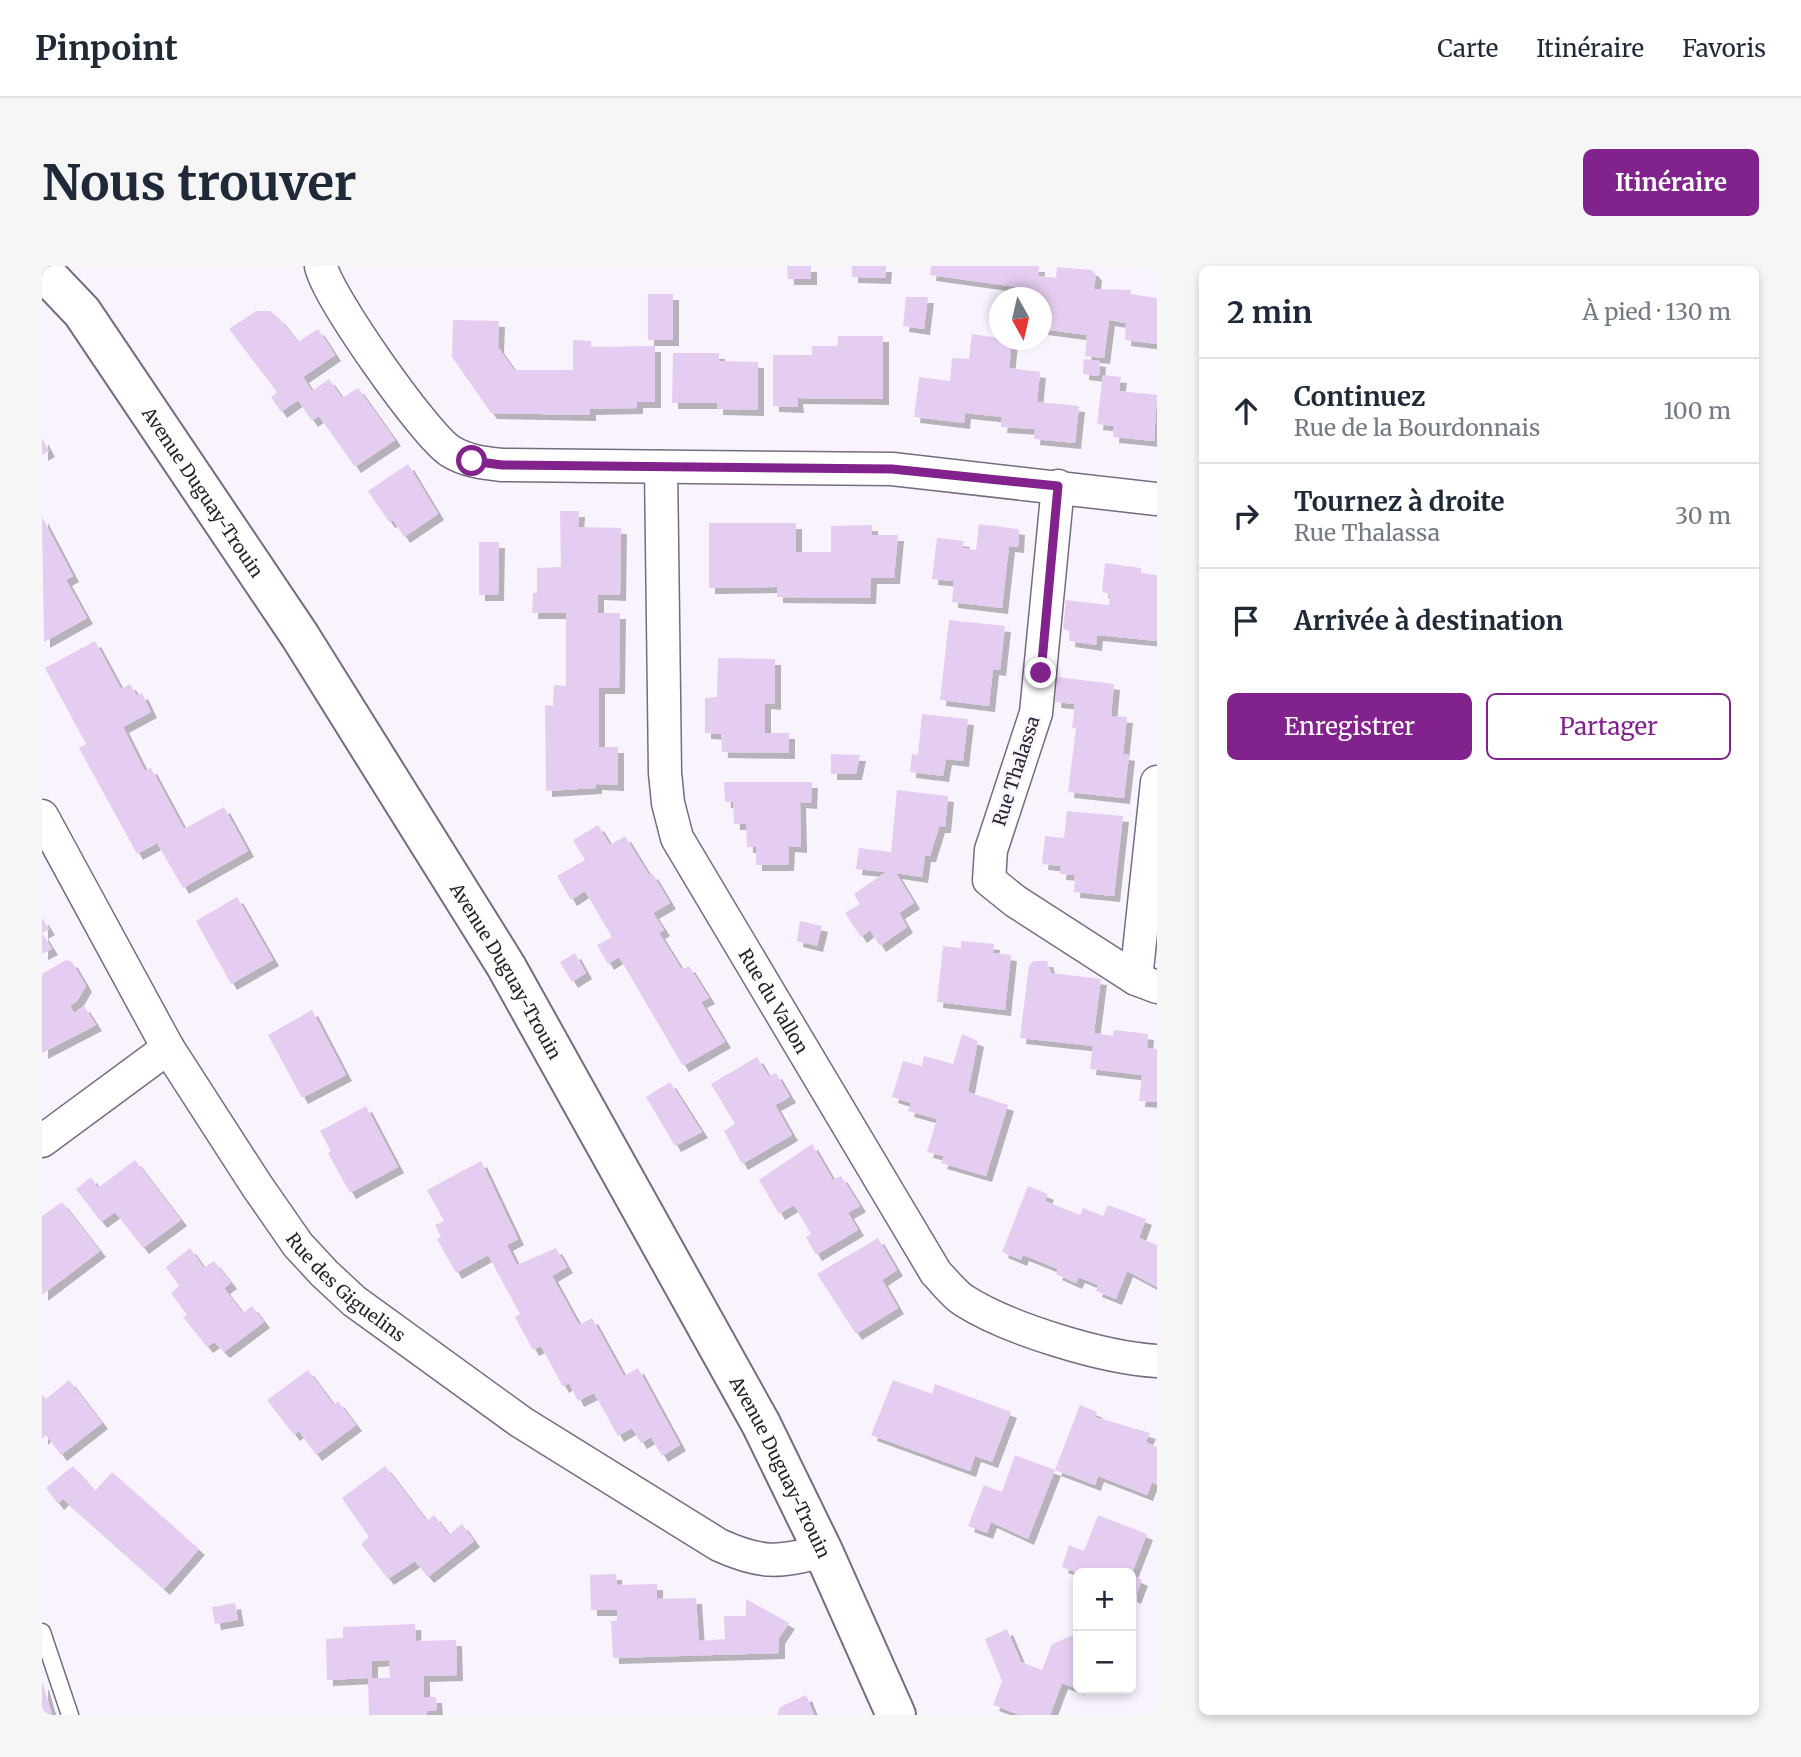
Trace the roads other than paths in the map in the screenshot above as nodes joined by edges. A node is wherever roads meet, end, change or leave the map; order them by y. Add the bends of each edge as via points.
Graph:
1 (321, 266) edge
2 (42, 270) edge
3 (660, 467) junction
4 (1058, 486) junction
5 (1157, 499) edge
6 (1157, 782) edge
7 (42, 817) edge
8 (1146, 983) edge
9 (167, 1048) junction
10 (42, 1141) edge
11 (1157, 1361) edge
12 (824, 1550) junction
13 (42, 1632) edge
14 (70, 1715) edge
15 (896, 1715) edge

1 - 3 street via 334,297 420,421 450,451 472,461 502,465
2 - 12 street, Avenue Duguay-Trouin via 82,312 293,624 506,966 737,1380
3 - 4 street via 892,469
3 - 11 street, Rue du Vallon via 665,773 677,838 936,1273 960,1298 984,1312 1101,1354
4 - 5 street
4 - 8 street, Rue Thalassa via 1035,713 991,850 989,880
6 - 8 street, Rue Thalassa
7 - 9 street, Rue des Giguelins
9 - 10 street
9 - 12 street, Rue des Giguelins via 298,1245 354,1301 521,1422 719,1545 745,1556 784,1561
12 - 15 street, Avenue Duguay-Trouin
13 - 14 lane

